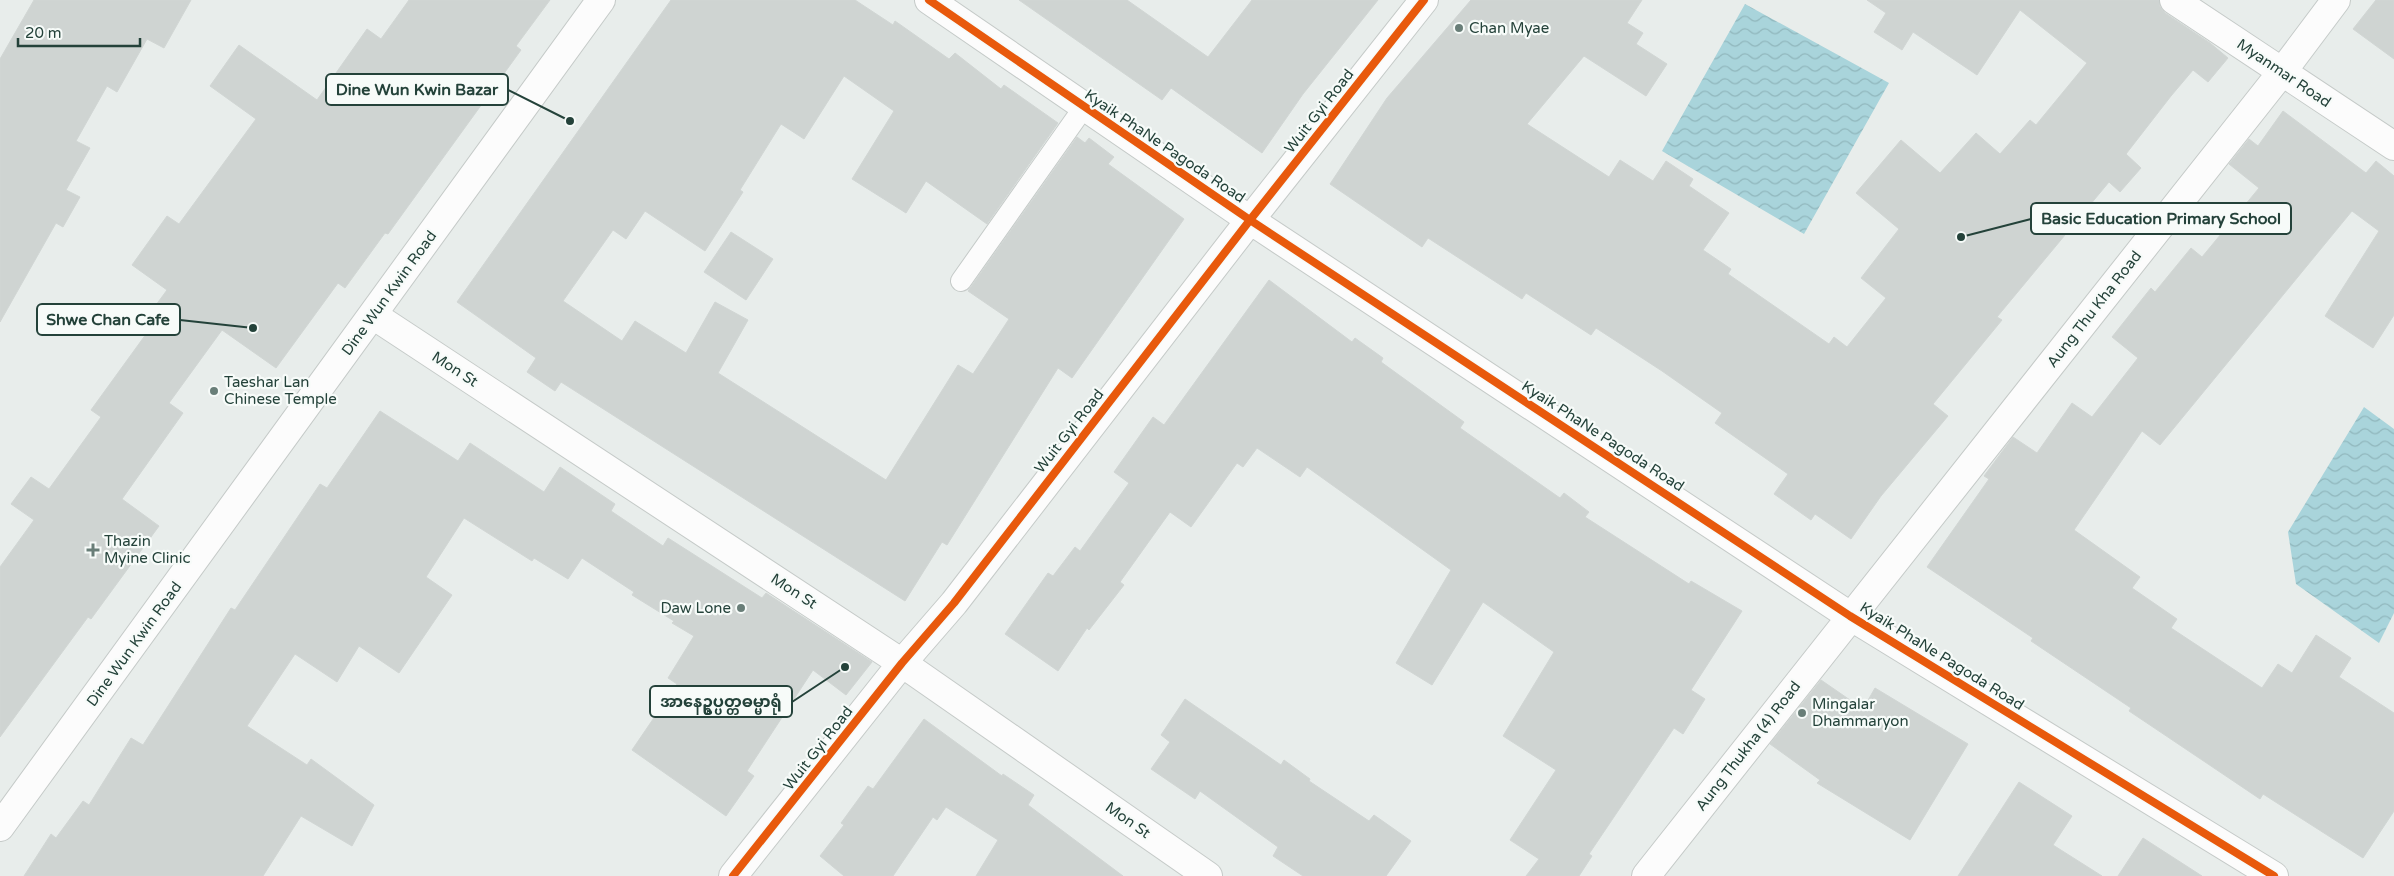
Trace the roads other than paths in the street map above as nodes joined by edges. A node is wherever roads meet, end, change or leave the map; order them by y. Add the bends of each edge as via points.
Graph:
1 (601, 0) edge
2 (929, 0) edge
3 (1424, 0) edge
4 (2174, 0) edge
5 (2336, 0) edge
6 (2282, 72) junction
7 (1084, 107) junction
8 (2394, 146) edge
9 (1250, 220) junction
10 (961, 281) dead end
11 (373, 315) junction
12 (1850, 616) junction
13 (902, 663) junction
14 (0, 827) edge
15 (733, 876) edge
16 (1208, 876) edge
17 (1646, 876) edge
18 (2274, 876) edge

1 - 11 street, Dine Wun Kwin Road
2 - 7 street, Kyaik PhaNe Pagoda Road
3 - 9 street, Wuit Gyi Road
4 - 6 street, Myanmar Road
5 - 6 street, Aung Thu Kha Road
6 - 8 street, Myanmar Road
6 - 12 street, Aung Thu Kha Road
7 - 9 street, Kyaik PhaNe Pagoda Road
7 - 10 lane
9 - 12 street, Kyaik PhaNe Pagoda Road
9 - 13 street, Wuit Gyi Road via 954,603
11 - 13 street, Mon St
11 - 14 street, Dine Wun Kwin Road
12 - 17 street, Aung Thukha (4) Road
12 - 18 street, Kyaik PhaNe Pagoda Road
13 - 15 street, Wuit Gyi Road
13 - 16 street, Mon St

